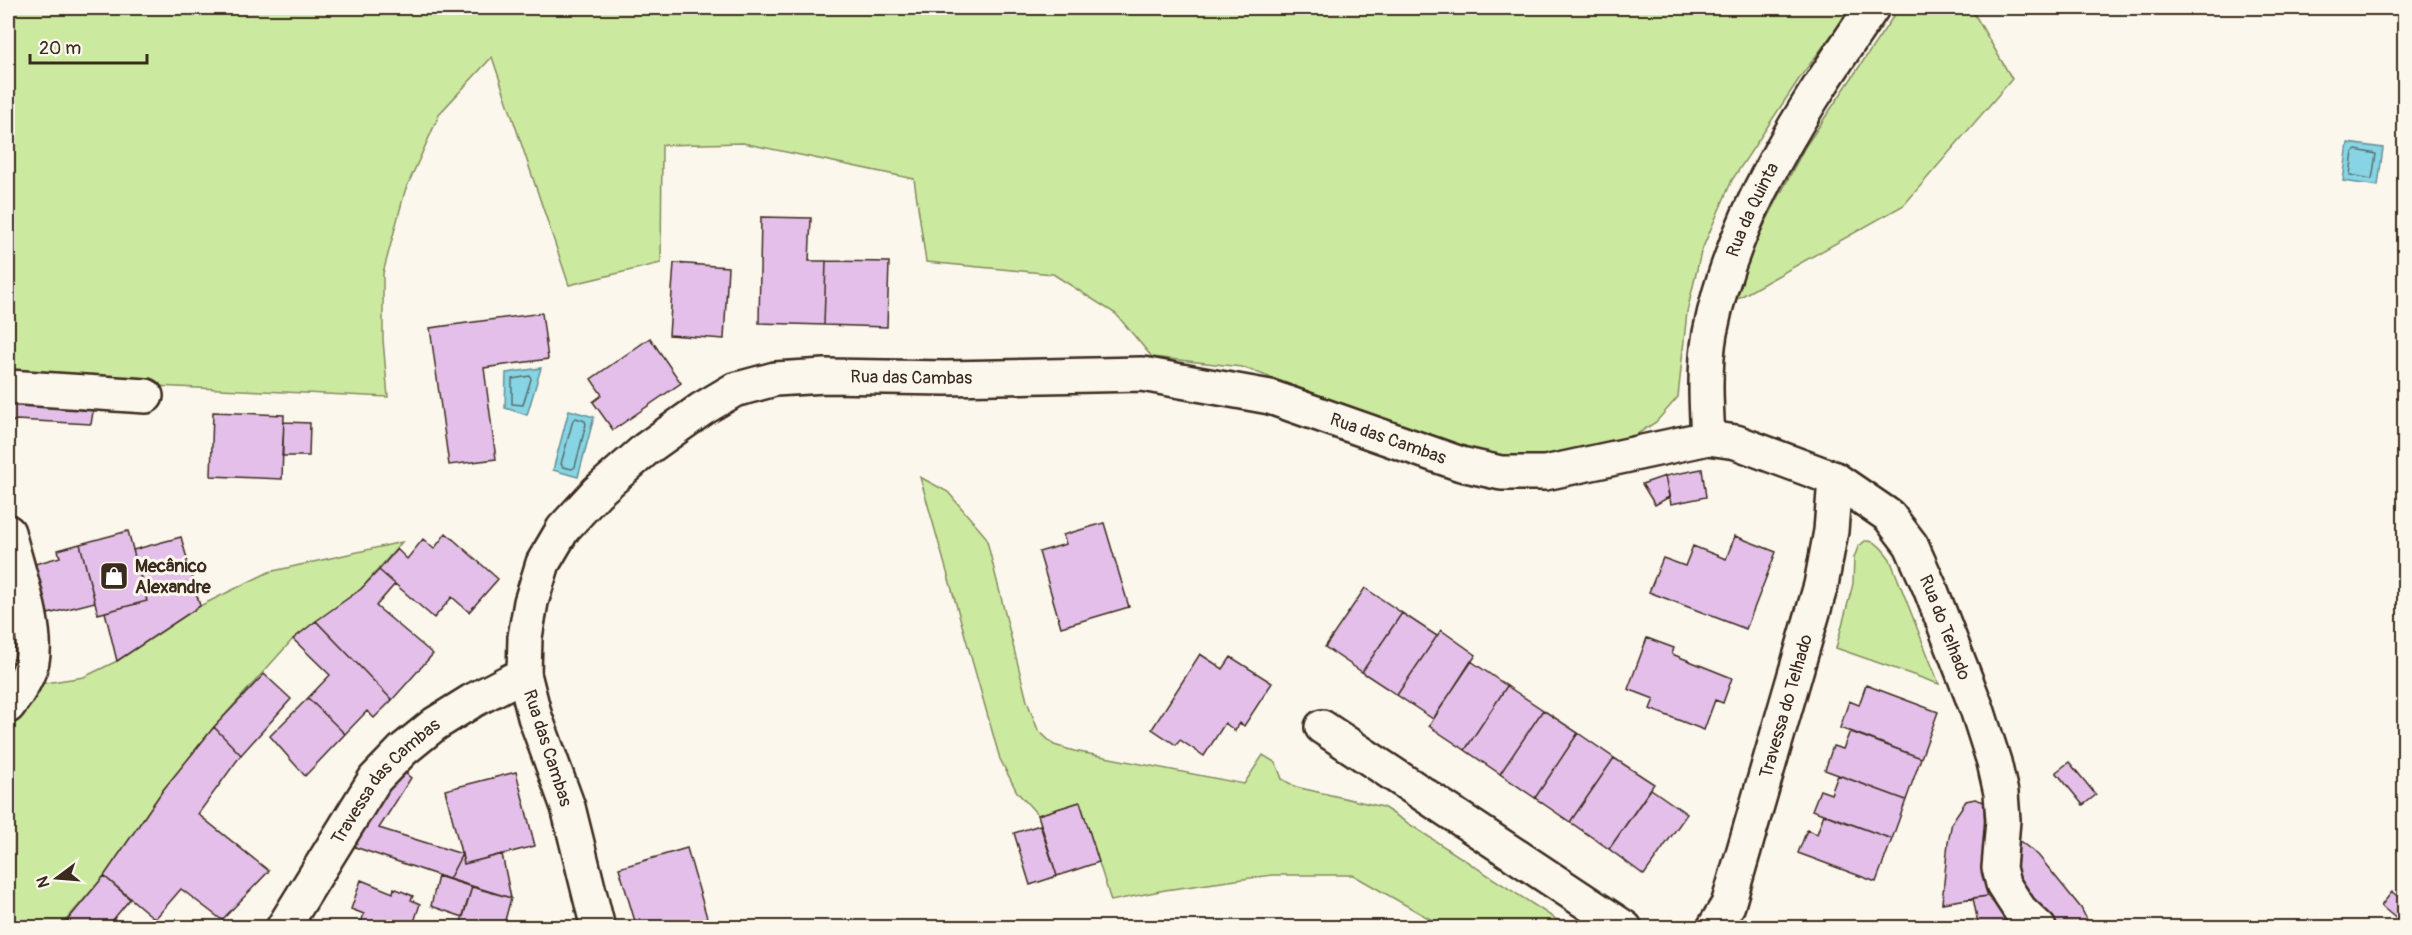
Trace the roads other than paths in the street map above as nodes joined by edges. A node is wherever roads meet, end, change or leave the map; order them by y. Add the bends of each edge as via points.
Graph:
1 (1872, 8) edge
2 (8, 387) edge
3 (146, 396) dead end
4 (1708, 438) junction
5 (1835, 479) junction
6 (8, 532) edge
7 (524, 674) junction
8 (8, 706) edge
9 (1322, 727) dead end
10 (283, 927) edge
11 (598, 927) edge
12 (1625, 927) edge
13 (1714, 927) edge
14 (2039, 927) edge

1 - 4 street, Rua da Quinta via 1778,156 1723,276 1705,387
2 - 3 street
4 - 5 street, Rua do Telhado via 1736,442
4 - 7 street, Rua das Cambas via 1545,473 1501,473 1461,464 1270,397 1142,374 775,379 734,390 702,409 646,449 597,492 563,529 543,563 531,602
5 - 13 street, Travessa do Telhado via 1821,585 1728,905
5 - 14 street, Rua do Telhado via 1889,516 1911,545 1977,709 1994,762 2003,820 1999,868 2002,884 2020,910
6 - 8 street via 33,632 32,660 21,689
7 - 10 street, Travessa das Cambas via 435,724 375,779
7 - 11 street, Rua das Cambas via 535,717 568,807
9 - 12 street

